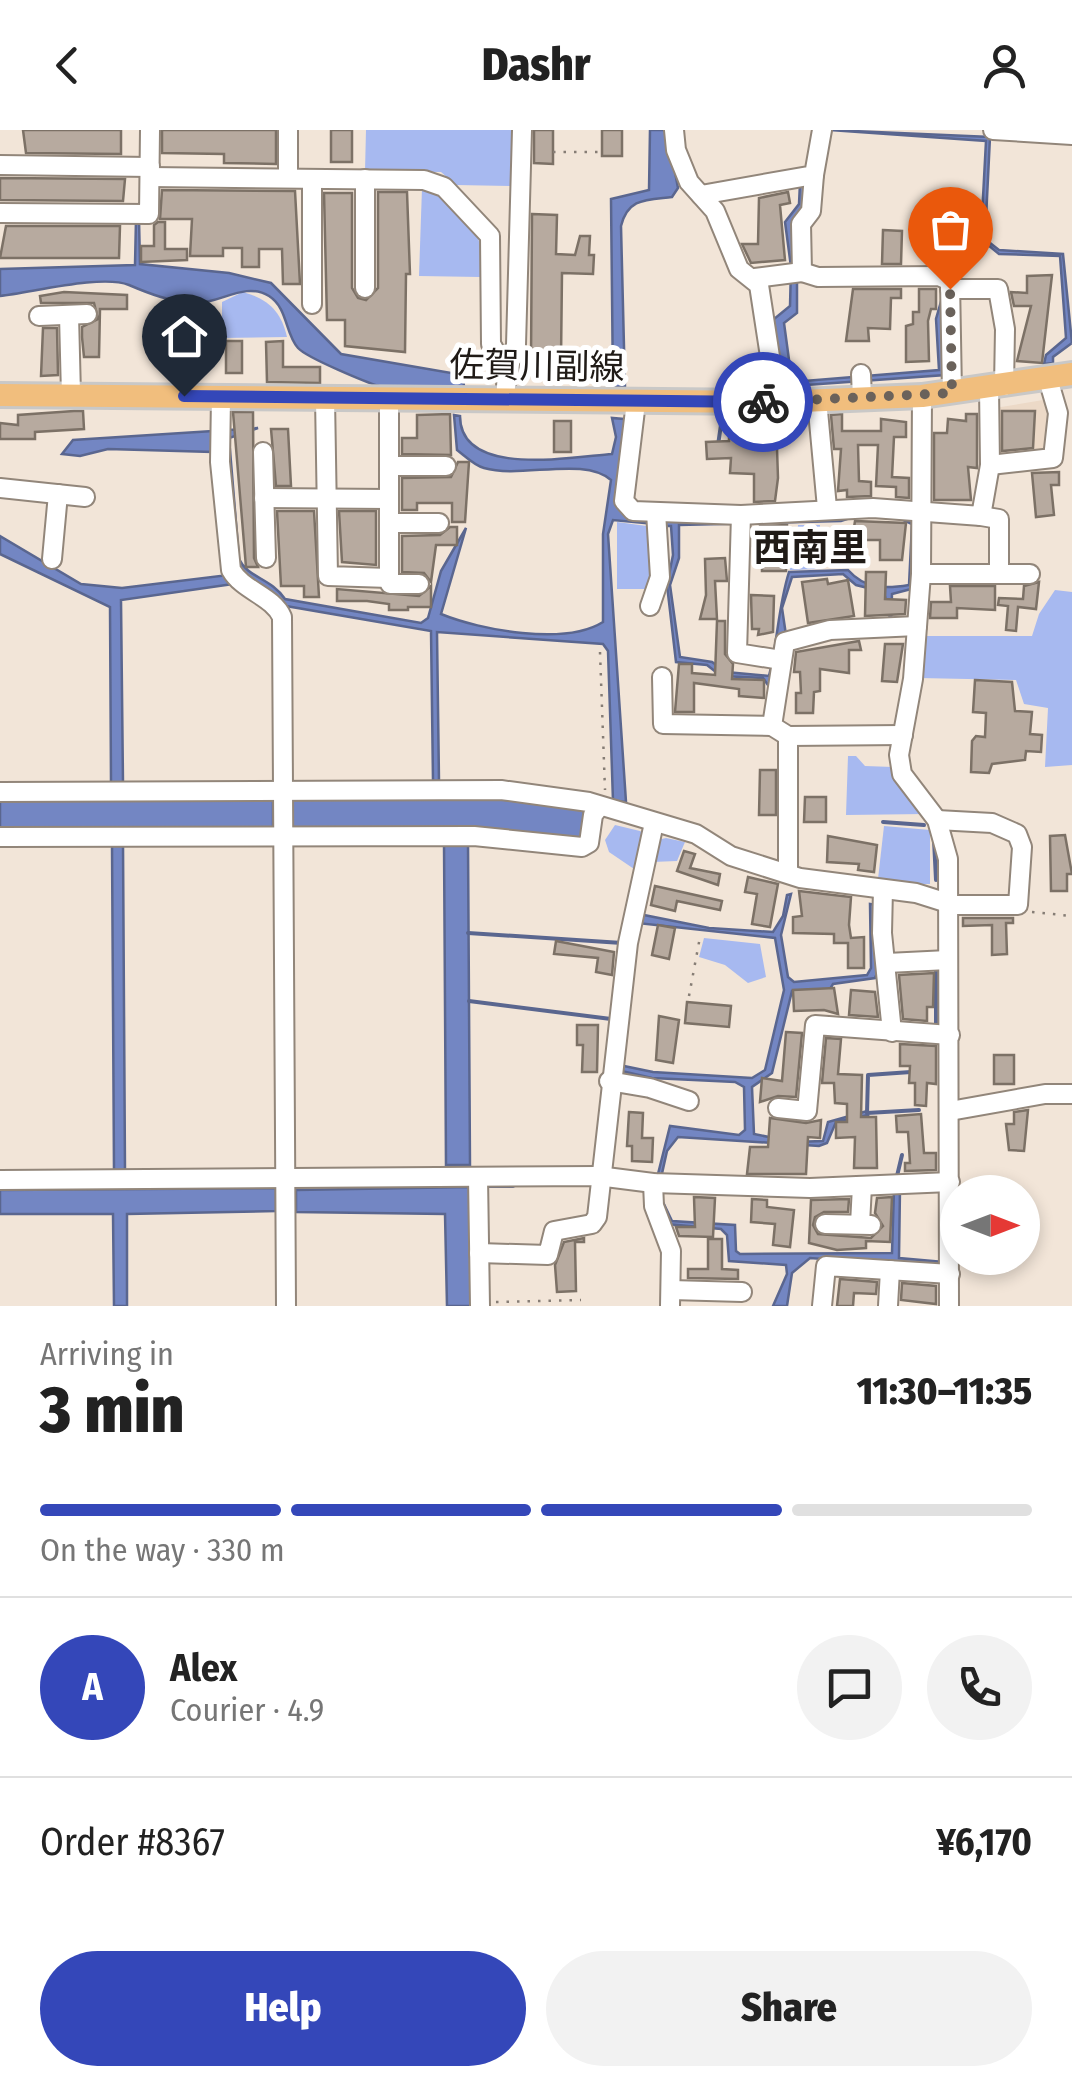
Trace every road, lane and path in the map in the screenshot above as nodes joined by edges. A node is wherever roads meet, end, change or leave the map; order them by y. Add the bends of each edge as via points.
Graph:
1 (150, 130) edge
2 (288, 130) edge
3 (522, 130) edge
4 (674, 130) edge
5 (822, 130) edge
6 (992, 130) edge
7 (1072, 135) edge
8 (553, 152) dead end
9 (602, 152) dead end
10 (0, 165) edge
11 (150, 172) junction
12 (814, 175) junction
13 (288, 178) junction
14 (312, 178) junction
15 (365, 179) junction
16 (701, 194) junction
17 (0, 213) edge
18 (490, 236) junction
19 (519, 236) junction
20 (802, 272) junction
21 (755, 278) junction
22 (365, 288) dead end
23 (950, 289) junction
24 (312, 304) dead end
25 (39, 316) dead end
26 (507, 372) junction
27 (1072, 374) edge
28 (1048, 379) junction
29 (996, 387) junction
30 (952, 393) junction
31 (0, 395) edge
32 (71, 396) junction
33 (922, 396) junction
34 (221, 397) junction
35 (324, 398) junction
36 (389, 399) junction
37 (505, 400) junction
38 (816, 400) junction
39 (636, 402) junction
40 (777, 402) junction
41 (263, 452) dead end
42 (389, 466) junction
43 (446, 466) dead end
44 (990, 466) junction
45 (0, 488) edge
46 (58, 494) junction
47 (85, 497) dead end
48 (264, 498) junction
49 (326, 498) junction
50 (389, 499) junction
51 (827, 508) junction
52 (656, 512) junction
53 (922, 512) junction
54 (994, 520) junction
55 (741, 521) junction
56 (389, 523) junction
57 (439, 523) dead end
58 (266, 558) dead end
59 (52, 560) dead end
60 (921, 574) junction
61 (999, 574) junction
62 (1030, 574) dead end
63 (389, 578) junction
64 (418, 584) dead end
65 (650, 606) dead end
66 (917, 626) junction
67 (600, 652) dead end
68 (777, 659) junction
69 (662, 677) dead end
70 (780, 731) junction
71 (903, 735) junction
72 (0, 792) edge
73 (282, 814) junction
74 (595, 816) junction
75 (937, 820) junction
76 (654, 823) junction
77 (0, 837) edge
78 (788, 873) junction
79 (883, 889) junction
80 (947, 902) junction
81 (1018, 905) junction
82 (1072, 916) edge
83 (700, 936) dead end
84 (948, 960) junction
85 (886, 963) junction
86 (689, 996) dead end
87 (892, 1032) junction
88 (950, 1035) junction
89 (609, 1081) junction
90 (1072, 1094) edge
91 (690, 1101) dead end
92 (778, 1108) dead end
93 (950, 1111) junction
94 (950, 1175) edge
95 (478, 1176) junction
96 (598, 1176) junction
97 (285, 1177) junction
98 (0, 1180) edge
99 (940, 1182) edge
100 (653, 1183) junction
101 (862, 1186) junction
102 (825, 1224) dead end
103 (479, 1253) junction
104 (890, 1270) junction
105 (940, 1273) edge
106 (950, 1275) edge
107 (742, 1292) dead end
108 (670, 1298) edge
109 (581, 1300) dead end
110 (480, 1304) edge
111 (286, 1306) edge
112 (822, 1306) edge
113 (888, 1306) edge
114 (949, 1306) edge

1 - 11 street
2 - 13 street
3 - 19 street
4 - 16 street via 689,182
5 - 12 street
6 - 7 street
8 - 9 path
10 - 11 street via 129,166
11 - 13 street
11 - 17 street via 148,214
12 - 16 street
12 - 20 street via 811,211 800,224
13 - 14 street
14 - 15 street
14 - 24 street
15 - 18 street via 444,187
15 - 22 street
16 - 21 street via 715,211 738,269
18 - 19 street
18 - 26 street via 491,344
19 - 26 street via 516,345
20 - 21 street
20 - 23 street via 818,278 939,276
21 - 40 street
23 - 29 street via 998,289 1005,329
23 - 30 street
25 - 32 street via 78,315
26 - 37 street
27 - 28 main road, 佐賀川副線
28 - 29 main road, 佐賀川副線
28 - 44 street via 1058,414 1053,458
29 - 30 main road, 佐賀川副線
29 - 44 street
30 - 33 main road, 佐賀川副線
31 - 32 main road, 佐賀川副線
32 - 34 main road, 佐賀川副線
33 - 38 main road, 佐賀川副線 via 862,386
33 - 53 street
34 - 35 main road, 佐賀川副線
34 - 73 street via 232,570 239,584 282,617
35 - 36 main road, 佐賀川副線
35 - 49 street
36 - 37 main road, 佐賀川副線
36 - 42 street
37 - 39 main road, 佐賀川副線
38 - 40 main road, 佐賀川副線
38 - 51 street
39 - 40 main road, 佐賀川副線
39 - 52 street via 624,501 633,511
41 - 48 street
42 - 43 street
42 - 50 street
44 - 54 street
45 - 46 street
46 - 47 street
46 - 59 street
48 - 49 street
48 - 58 street
49 - 50 street
49 - 63 street via 328,576
50 - 56 street
51 - 53 street
51 - 55 street
52 - 55 street
52 - 65 street via 660,577
53 - 54 street
53 - 60 street
54 - 61 street
55 - 68 street via 736,653
56 - 57 street
56 - 63 street
60 - 61 street
60 - 66 street
61 - 62 street
63 - 64 street via 390,584
66 - 68 street via 791,637
66 - 71 street
67 - 74 path via 606,798
68 - 70 street
69 - 70 street via 663,724
70 - 71 street
70 - 78 street
71 - 75 street via 902,774
72 - 73 street
73 - 74 street via 500,790
73 - 74 street via 582,846 590,843
73 - 77 street
73 - 97 street
74 - 76 street
75 - 80 street via 948,859
75 - 81 street via 992,823 1017,834
76 - 78 street
76 - 89 street via 633,910
78 - 79 street
79 - 80 street
79 - 85 street
80 - 81 street
80 - 84 street
81 - 82 path
83 - 86 path
84 - 85 street
84 - 88 street
85 - 87 street
87 - 88 street
87 - 92 street via 814,1026 807,1110
88 - 93 street
89 - 91 street
89 - 96 street
90 - 93 street
93 - 94 street
95 - 96 street
95 - 97 street
95 - 103 street
96 - 100 street
96 - 103 street via 597,1217 592,1224 554,1231 548,1255
97 - 98 street
97 - 111 street
99 - 101 street
100 - 101 street
100 - 108 street via 654,1206 672,1251
101 - 102 street via 866,1225
103 - 110 street
104 - 105 street
104 - 112 street via 826,1266
104 - 113 street
106 - 114 street
107 - 108 street
109 - 110 path

